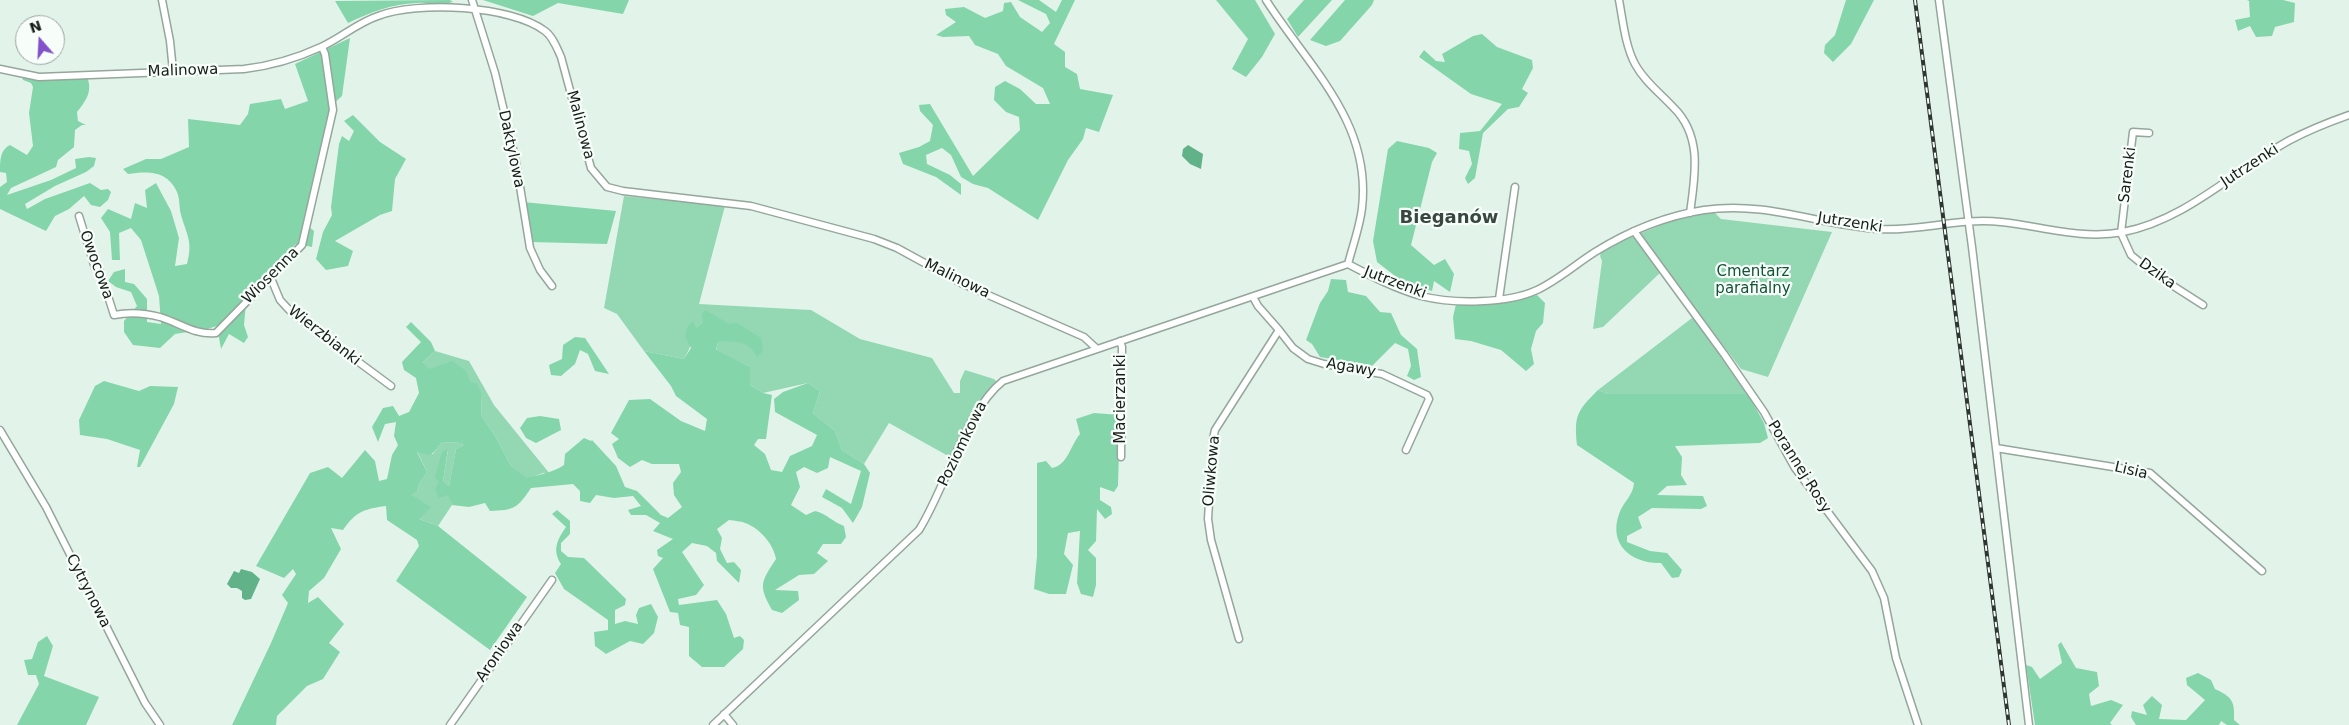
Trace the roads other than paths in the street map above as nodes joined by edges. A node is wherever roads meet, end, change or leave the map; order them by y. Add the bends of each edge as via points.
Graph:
1 (162, 0) edge
2 (472, 0) edge
3 (1266, 0) edge
4 (1619, 0) edge
5 (1939, 0) edge
6 (474, 8) junction
7 (322, 47) junction
8 (0, 69) edge
9 (173, 71) junction
10 (2349, 115) edge
11 (2148, 134) dead end
12 (1515, 188) dead end
13 (1690, 212) junction
14 (79, 216) dead end
15 (1969, 223) junction
16 (1634, 231) junction
17 (2121, 233) junction
18 (1348, 264) junction
19 (270, 276) junction
20 (552, 286) dead end
21 (1253, 297) junction
22 (1499, 299) junction
23 (2203, 304) dead end
24 (114, 315) joint
25 (1279, 330) junction
26 (1120, 341) junction
27 (1097, 349) junction
28 (391, 386) dead end
29 (0, 430) edge
30 (1996, 448) junction
31 (1406, 450) dead end
32 (1121, 457) dead end
33 (2262, 571) dead end
34 (552, 580) dead end
35 (1239, 639) dead end
36 (724, 714) junction
37 (160, 725) edge
38 (450, 725) edge
39 (713, 725) edge
40 (733, 725) edge
41 (1918, 725) edge
42 (2029, 725) edge

1 - 9 street
2 - 6 street, Daktylowa
3 - 18 street via 1332,92 1351,129 1362,179 1362,208
4 - 13 street via 1634,63 1682,115 1692,136 1695,177
5 - 15 street
6 - 7 street, Malinowa via 418,8 390,12 363,22
6 - 20 street, Daktylowa via 516,162 530,248
6 - 27 street, Malinowa via 534,23 549,34 561,56 591,168 607,187 751,206 874,239 963,284 1084,337
7 - 9 street, Malinowa via 264,66
7 - 19 street, Wiosenna via 333,110 309,222 302,245
8 - 9 street, Malinowa via 39,77
10 - 17 street, Jutrzenki via 2290,140 2177,212
11 - 17 street, Sarenki via 2133,132
12 - 22 street
13 - 15 street, Jutrzenki via 1750,208 1888,230
13 - 16 street, Jutrzenki
14 - 24 street, Owocowa
15 - 17 street, Jutrzenki via 1991,221 2063,232
15 - 30 street
16 - 22 street, Jutrzenki via 1538,290
16 - 41 street, Porannej Rosy via 1729,361 1764,412 1796,468 1872,571 1884,598 1896,658
17 - 23 street, Dzika via 2131,255 2152,273
18 - 21 street, Poziomkowa
18 - 22 street, Jutrzenki via 1421,296
19 - 24 street, Wiosenna via 216,333 203,334 160,317 133,312
19 - 28 street, Wierzbianki via 280,300 290,312
21 - 25 street
21 - 26 street, Poziomkowa
25 - 31 street, Agawy via 1308,359 1382,374 1427,396 1429,399
25 - 35 street, Oliwkowa via 1215,430 1213,440 1208,518 1211,540
26 - 27 street, Poziomkowa
26 - 32 street, Macierzanki
27 - 36 street, Poziomkowa via 1014,376 992,390 973,420 919,530
29 - 37 street, Cytrynowa via 46,508 145,703
30 - 33 street, Lisia via 2150,473
30 - 42 street
34 - 38 street, Aroniowa
36 - 39 street, Poziomkowa
36 - 40 street

